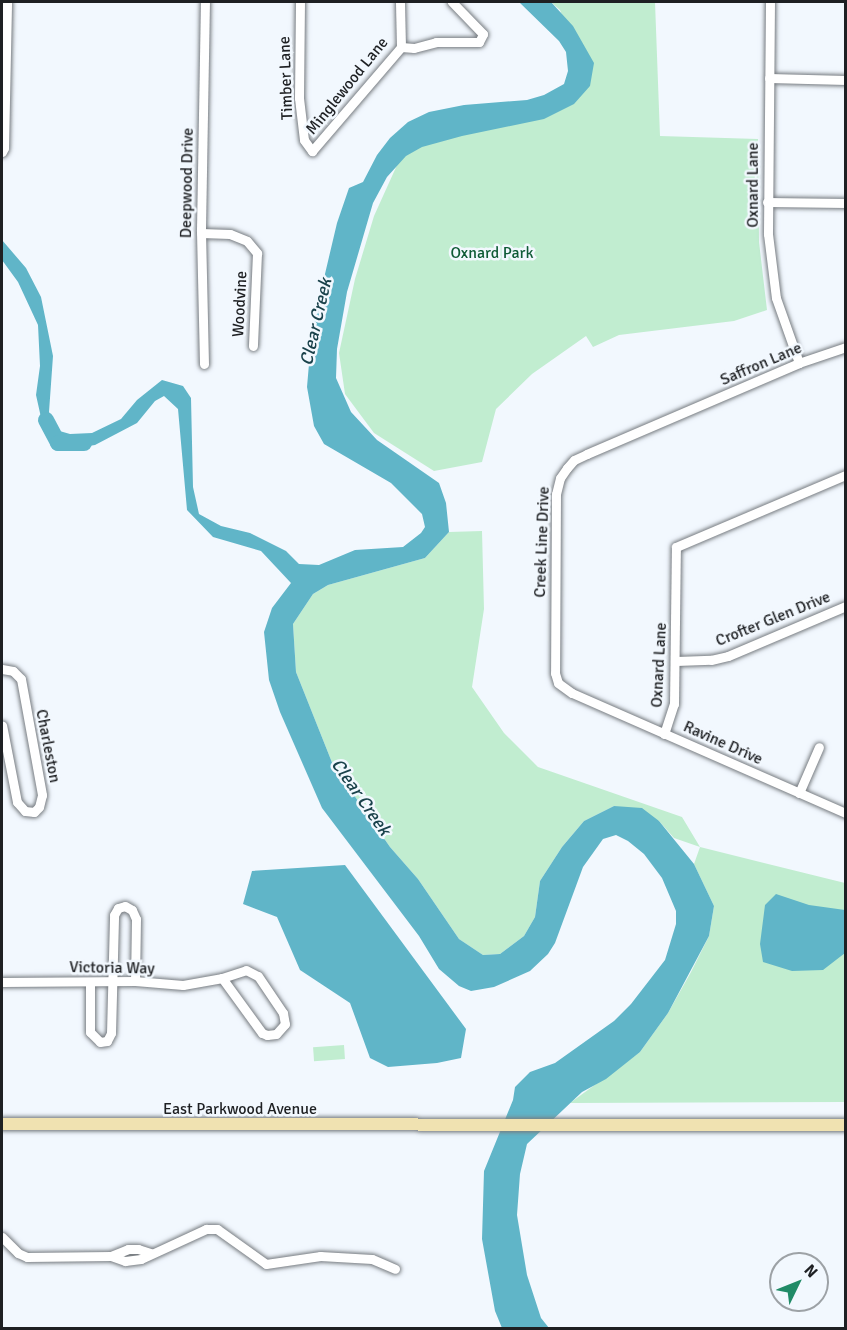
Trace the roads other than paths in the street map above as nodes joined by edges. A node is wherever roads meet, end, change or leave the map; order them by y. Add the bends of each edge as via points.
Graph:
1 (7, 2) edge
2 (205, 2) edge
3 (300, 2) edge
4 (400, 2) edge
5 (452, 2) edge
6 (770, 2) edge
7 (401, 47) junction
8 (769, 78) junction
9 (846, 80) edge
10 (312, 151) joint
11 (2, 152) edge
12 (767, 202) junction
13 (846, 203) edge
14 (201, 233) junction
15 (253, 346) dead end
16 (846, 347) edge
17 (799, 363) junction
18 (204, 364) dead end
19 (689, 411) joint
20 (846, 475) edge
21 (846, 606) edge
22 (676, 661) junction
23 (2, 669) edge
24 (558, 683) joint
25 (2, 725) edge
26 (664, 734) junction
27 (819, 747) dead end
28 (799, 793) junction
29 (846, 813) edge
30 (222, 978) junction
31 (135, 981) junction
32 (2, 982) edge
33 (90, 982) junction
34 (112, 982) junction
35 (2, 1124) edge
36 (846, 1125) edge
37 (2, 1237) edge
38 (395, 1269) dead end

1 - 11 street
2 - 14 street, Deepwood Drive
3 - 10 street, Timber Lane via 299,98 304,140
4 - 7 street, Minglewood Lane
5 - 7 street via 483,34 479,42
6 - 8 street, Oxnard Lane
7 - 10 street, Minglewood Lane
8 - 9 street
8 - 12 street, Oxnard Lane
12 - 13 street
12 - 17 street, Oxnard Lane via 776,298
14 - 15 street, Woodvine via 230,234 247,241 257,253
14 - 18 street, Deepwood Drive
16 - 17 street, Saffron Lane
17 - 19 street, Saffron Lane
19 - 24 street, Creek Line Drive via 574,460 560,478 556,506
20 - 22 street, Oxnard Lane via 676,547
21 - 22 street, Crofter Glen Drive via 728,656
22 - 26 street, Oxnard Lane via 674,704
23 - 25 street, Charleston via 13,671 21,679 42,795 34,812 25,811 17,802
24 - 26 street, Ravine Drive
26 - 28 street, Ravine Drive
27 - 28 street
28 - 29 street, Ravine Drive
30 - 30 street, Victoria Way via 246,970 254,972 284,1013 283,1028 271,1036 261,1033
30 - 31 street, Victoria Way via 183,985
31 - 34 street, Victoria Way
31 - 34 street via 136,919 125,906 114,915
32 - 33 street, Victoria Way
33 - 34 street, Victoria Way
33 - 34 street via 90,1032 99,1042 107,1041 111,1033
35 - 36 main road, East Parkwood Avenue
37 - 38 street via 27,1257 111,1256 125,1261 141,1259 206,1229 217,1229 266,1264 320,1256 372,1259

